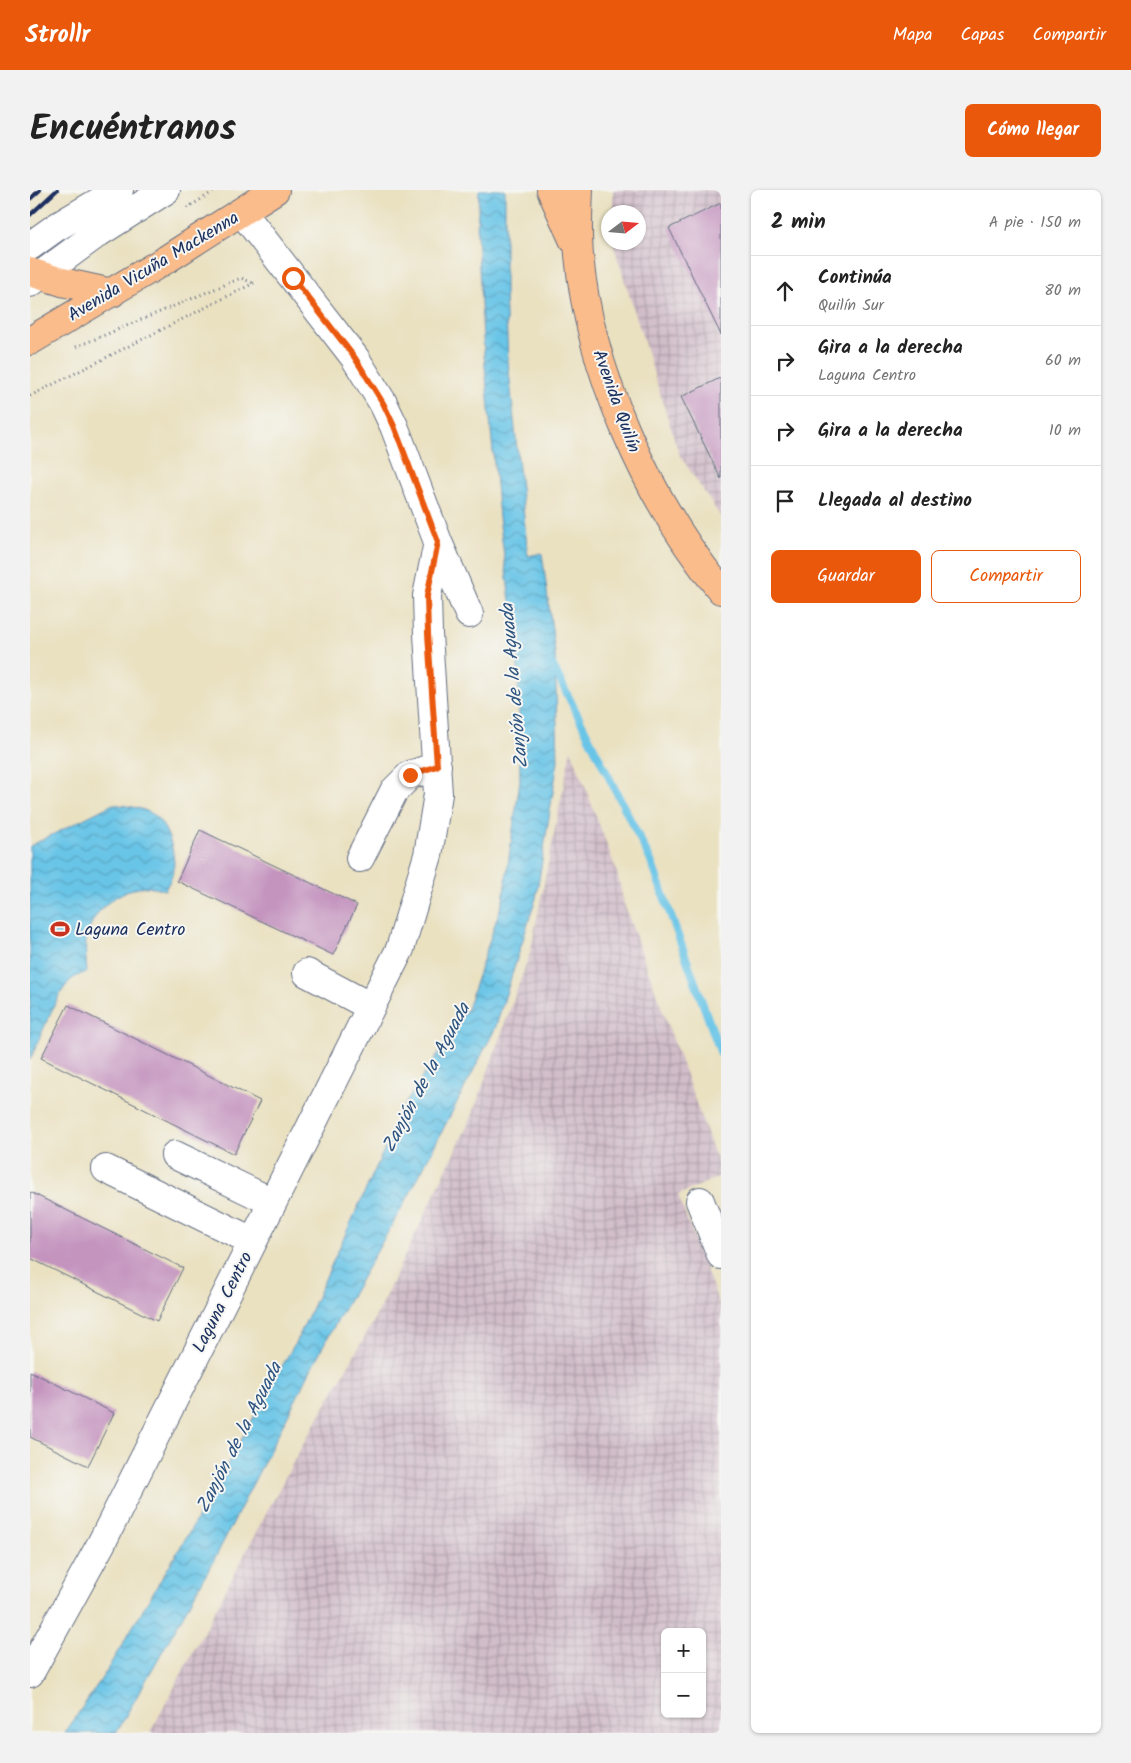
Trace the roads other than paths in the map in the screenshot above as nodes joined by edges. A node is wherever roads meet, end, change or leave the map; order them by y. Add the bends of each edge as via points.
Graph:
1 (119, 190) edge
2 (166, 190) edge
3 (276, 190) edge
4 (551, 190) edge
5 (579, 190) edge
6 (242, 212) junction
7 (30, 246) edge
8 (579, 254) junction
9 (34, 276) edge
10 (112, 293) junction
11 (30, 340) edge
12 (438, 542) junction
13 (721, 590) edge
14 (469, 614) dead end
15 (437, 766) junction
16 (360, 858) dead end
17 (307, 973) dead end
18 (371, 1007) junction
19 (175, 1155) dead end
20 (106, 1169) dead end
21 (700, 1201) dead end
22 (272, 1202) junction
23 (252, 1242) junction
24 (721, 1255) edge
25 (30, 1673) edge

1 - 7 street
2 - 9 street
3 - 6 main road, Avenida Vicuña Mackenna
4 - 8 main road
5 - 8 main road, Avenida Quilín
6 - 10 main road, Avenida Vicuña Mackenna
6 - 12 street via 370,381 394,426
8 - 13 main road, Avenida Quilín via 590,324 624,426 660,501 704,570
9 - 10 main road
10 - 11 main road, Avenida Vicuña Mackenna
12 - 14 street
12 - 15 street, Laguna Centro via 427,596
15 - 16 street via 410,775 394,791
15 - 18 street, Laguna Centro via 438,794 428,855 400,949
17 - 18 street
18 - 22 street, Laguna Centro
19 - 22 street
20 - 23 street
21 - 24 street
22 - 23 street, Laguna Centro
23 - 25 street, Laguna Centro via 101,1544

